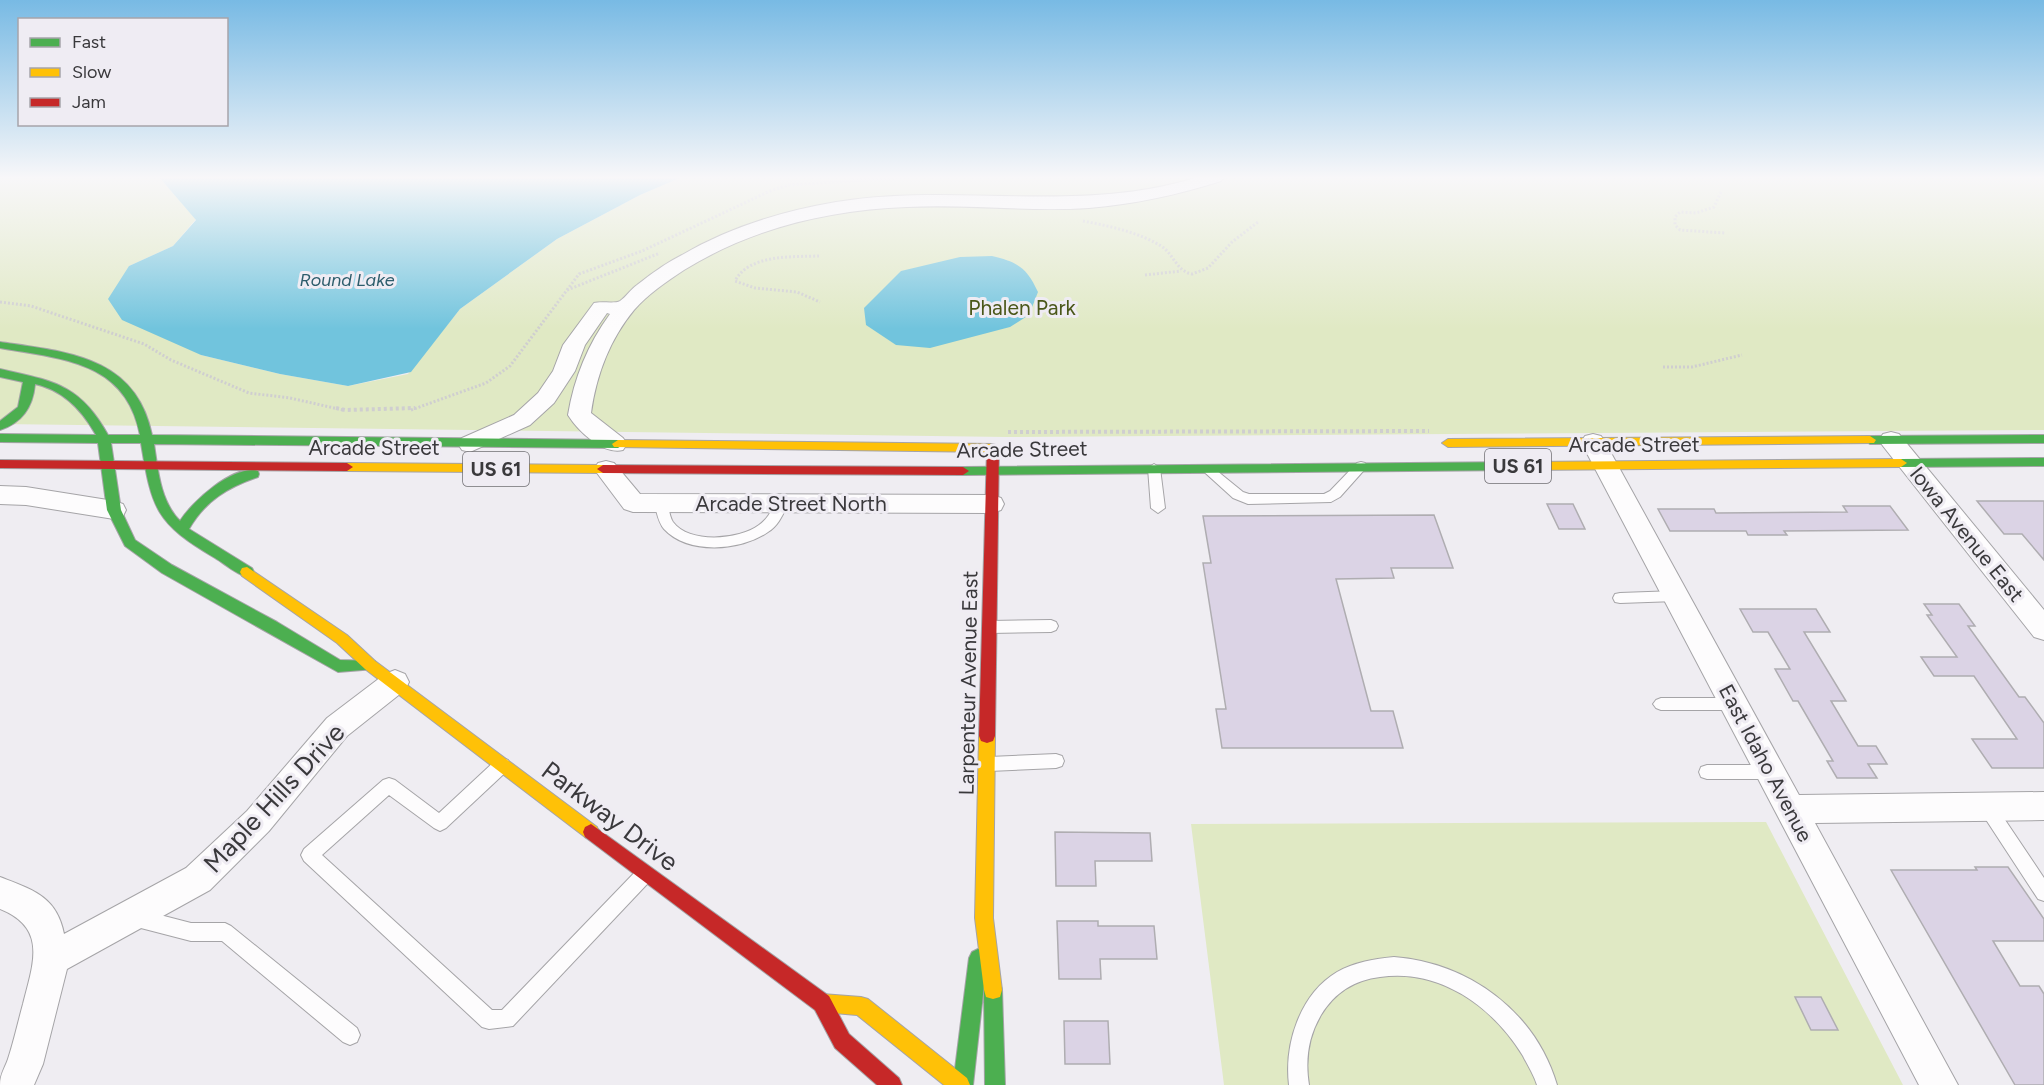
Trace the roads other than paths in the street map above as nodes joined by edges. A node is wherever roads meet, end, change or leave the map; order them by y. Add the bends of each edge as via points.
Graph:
1 (759, 228) edge
2 (625, 308) junction
3 (0, 345) edge
4 (569, 358) junction
5 (596, 358) junction
6 (0, 374) edge
7 (29, 380) junction
8 (556, 382) junction
9 (585, 382) junction
10 (0, 426) edge
11 (1433, 437) road end
12 (0, 438) edge
13 (104, 439) junction
14 (2044, 439) edge
15 (146, 440) junction
16 (1891, 440) junction
17 (470, 444) junction
18 (615, 444) junction
19 (999, 448) joint
20 (1599, 454) junction
21 (2044, 462) edge
22 (0, 464) edge
23 (1910, 464) junction
24 (107, 466) junction
25 (1361, 466) junction
26 (150, 467) junction
27 (279, 467) junction
28 (1205, 467) junction
29 (1154, 468) junction
30 (606, 469) junction
31 (993, 471) junction
32 (0, 495) edge
33 (782, 502) junction
34 (661, 503) junction
35 (992, 504) junction
36 (1158, 508) dead end
37 (114, 510) junction
38 (182, 528) junction
39 (1676, 596) junction
40 (1620, 598) dead end
41 (1051, 626) dead end
42 (989, 627) junction
43 (2044, 629) edge
44 (382, 673) junction
45 (1661, 704) dead end
46 (1734, 704) junction
47 (1056, 761) dead end
48 (502, 764) junction
49 (987, 764) junction
50 (1707, 772) dead end
51 (1771, 772) junction
52 (2044, 806) edge
53 (1987, 807) junction
54 (1791, 809) junction
55 (645, 873) junction
56 (0, 893) edge
57 (2044, 893) edge
58 (132, 917) junction
59 (984, 918) junction
60 (52, 958) junction
61 (822, 1003) junction
62 (350, 1035) dead end
63 (15, 1085) edge
64 (892, 1085) edge
65 (962, 1085) edge
66 (994, 1085) edge
67 (1299, 1085) edge
68 (1547, 1085) edge
69 (1939, 1085) edge

1 - 2 street via 688,258
2 - 4 street via 601,307
2 - 5 street
3 - 15 main road, Parkway Drive via 96,368 121,382 139,410
4 - 5 street
4 - 8 street
5 - 9 street
6 - 7 main road
7 - 10 main road via 29,402 22,414
7 - 13 main road via 46,383 73,397 92,417
8 - 9 street
8 - 17 street via 546,398 522,420
9 - 18 street via 579,415
11 - 20 main road, Arcade Street / US 61
12 - 13 main road, Arcade Street / US 61
13 - 15 main road, Arcade Street / US 61
13 - 24 main road
14 - 16 main road, Arcade Street / US 61
15 - 17 main road, Arcade Street / US 61
15 - 26 main road, Parkway Drive
16 - 20 main road, Arcade Street / US 61
16 - 23 street, Iowa Avenue East
17 - 18 main road, Arcade Street / US 61
18 - 19 main road, Arcade Street / US 61
19 - 31 main road, Larpenteur Avenue East
20 - 23 main road, Arcade Street / US 61
20 - 25 main road, Arcade Street / US 61
20 - 39 street, East Idaho Avenue
21 - 23 main road, Arcade Street / US 61
22 - 24 main road, Arcade Street / US 61
23 - 43 street, Iowa Avenue East
24 - 26 main road, Arcade Street / US 61
24 - 37 main road
25 - 28 main road, Arcade Street / US 61
25 - 28 lane via 1326,499 1248,500
26 - 27 main road, Arcade Street / US 61
26 - 38 main road, Parkway Drive via 158,500
27 - 30 main road, Arcade Street / US 61
27 - 38 main road via 228,481 205,495
28 - 29 main road, Arcade Street / US 61
29 - 31 main road, Arcade Street / US 61
29 - 36 lane
30 - 31 main road, Arcade Street / US 61
30 - 34 street, Arcade Street North via 633,503
31 - 35 main road, Larpenteur Avenue East
32 - 37 street
33 - 34 street, Arcade Street North
33 - 34 lane via 773,520 749,536 718,543 693,541 667,524
33 - 35 street, Arcade Street North
35 - 42 main road, Larpenteur Avenue East
37 - 44 main road via 130,543 167,569 338,666
38 - 44 main road, Parkway Drive via 357,648
39 - 40 lane
39 - 46 street, East Idaho Avenue
41 - 42 lane
42 - 49 main road, Larpenteur Avenue East
44 - 48 main road, Parkway Drive
44 - 58 street, Maple Hills Drive via 258,821 198,879
45 - 46 lane
46 - 51 street, East Idaho Avenue
47 - 49 lane
48 - 55 main road, Parkway Drive
48 - 55 lane via 440,823 389,785 310,855 489,1020 506,1019
49 - 59 main road, Larpenteur Avenue East
50 - 51 lane
51 - 54 street, East Idaho Avenue
52 - 53 street
53 - 54 street
53 - 57 lane
54 - 69 street, East Idaho Avenue
55 - 61 main road, Parkway Drive
56 - 60 street via 28,904 46,926
58 - 60 street, Maple Hills Drive
58 - 62 lane via 191,932 225,932
59 - 65 main road, Larpenteur Avenue East
59 - 66 main road, Larpenteur Avenue East via 995,1008
60 - 63 street via 25,1064
61 - 64 main road, Parkway Drive via 842,1041
61 - 65 main road via 861,1006
67 - 68 lane via 1297,1070 1303,1028 1322,995 1352,973 1386,965 1423,968 1461,982 1496,1007 1526,1040

